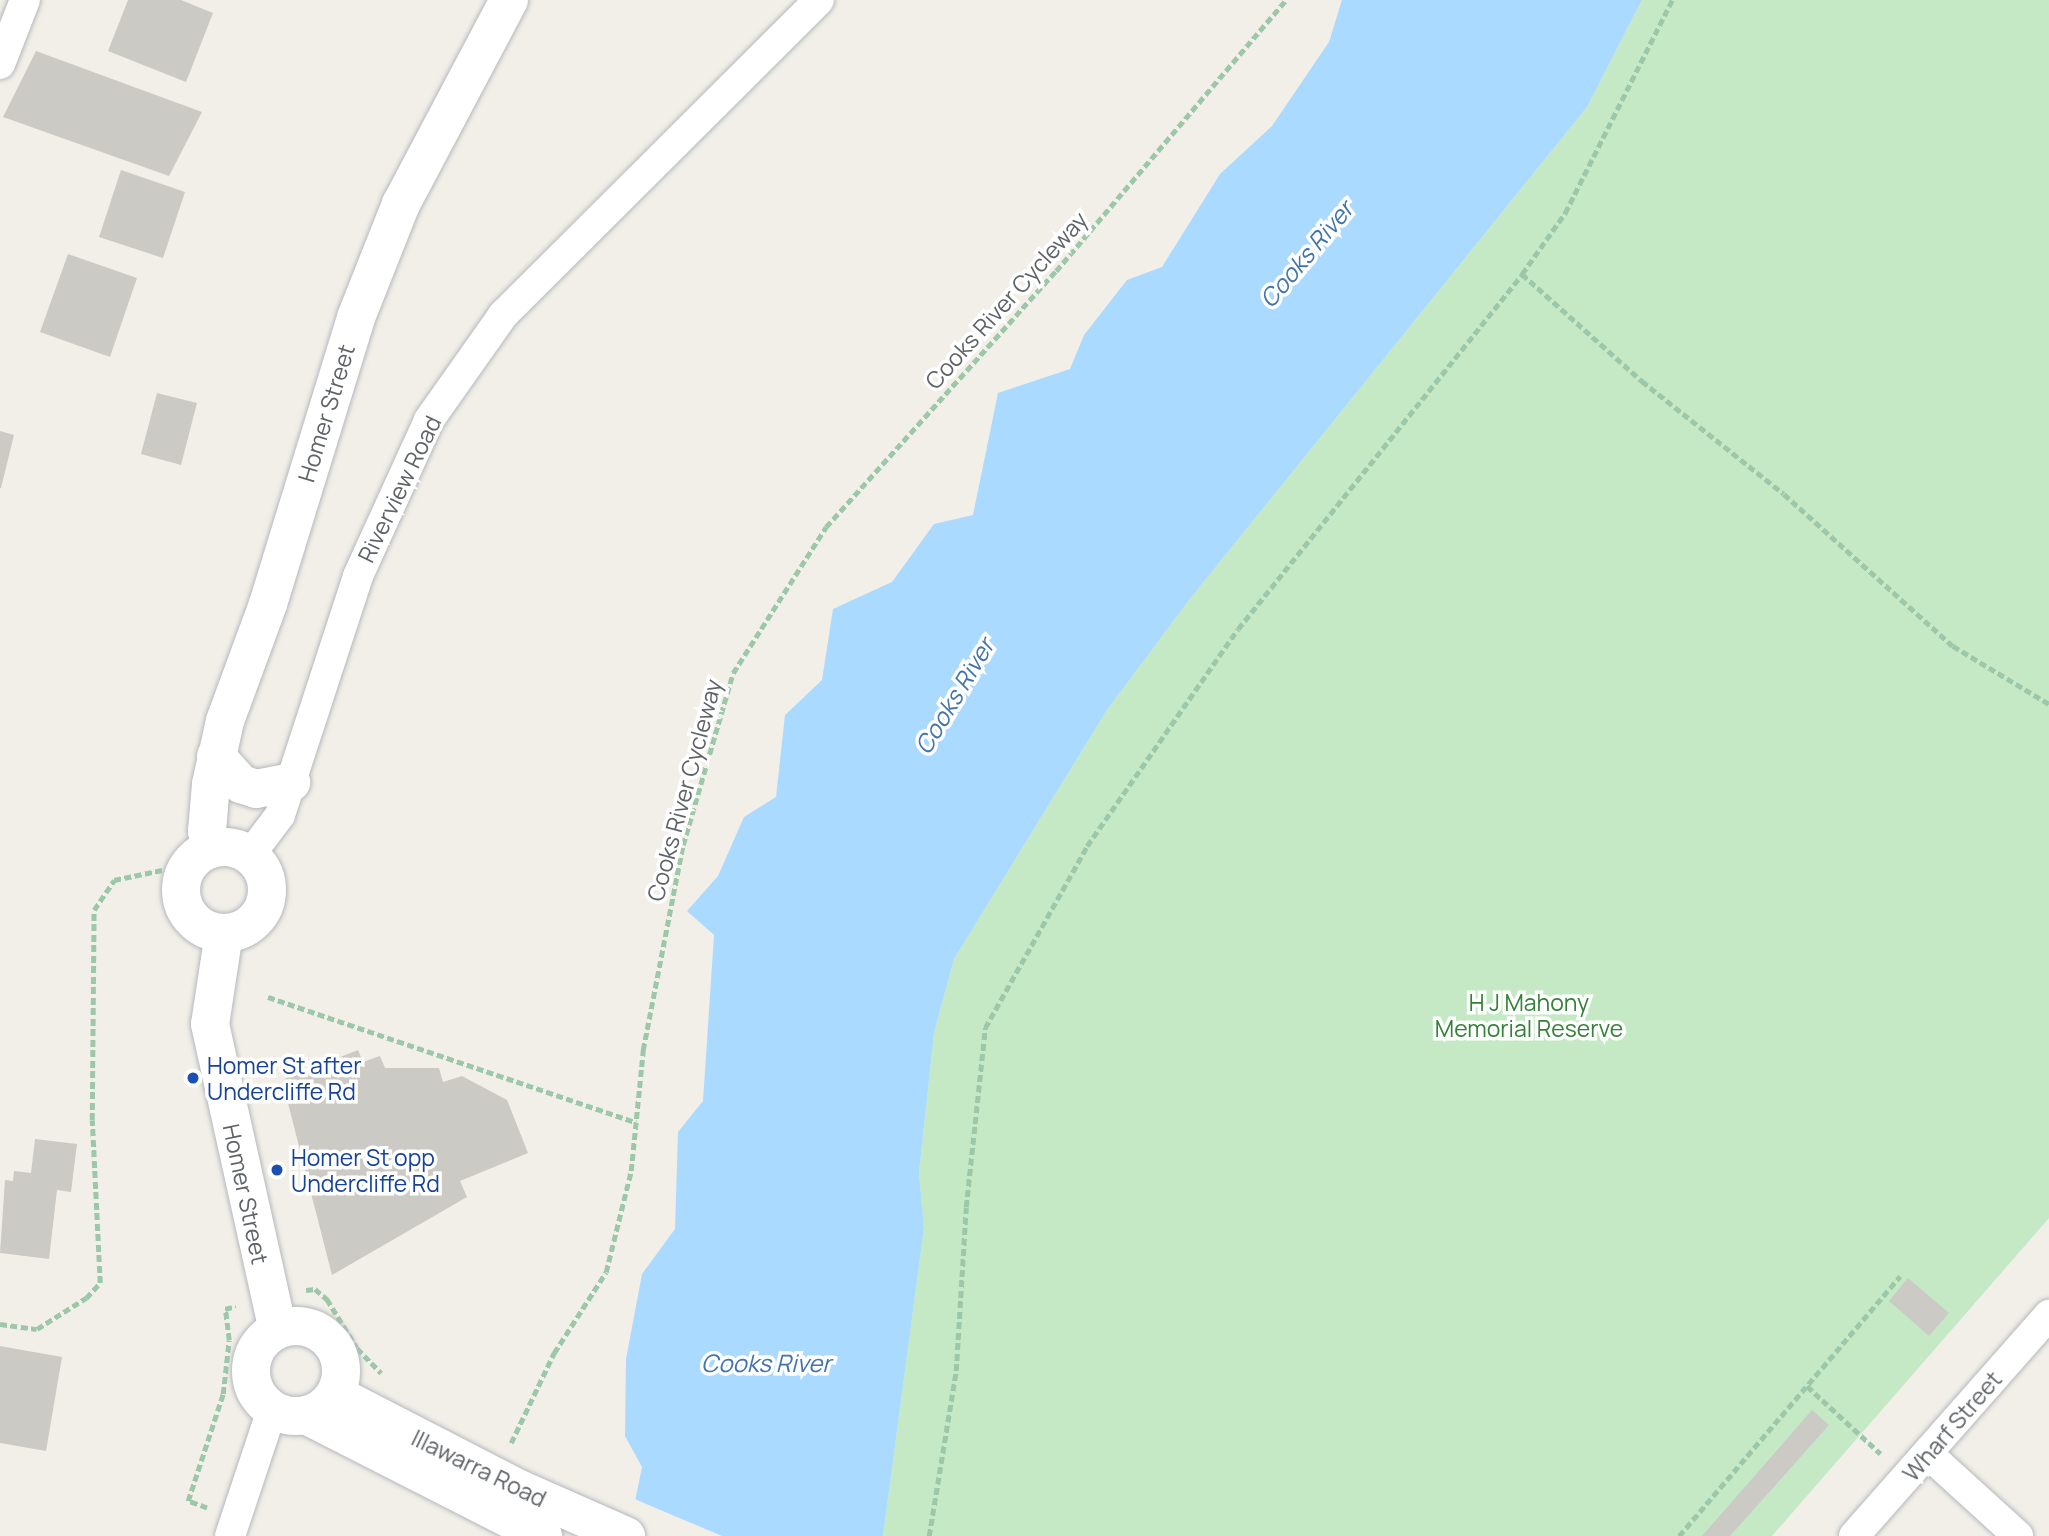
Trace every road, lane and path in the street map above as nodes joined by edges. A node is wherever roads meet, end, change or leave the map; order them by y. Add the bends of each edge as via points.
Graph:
1 (25, 0) edge
2 (509, 0) edge
3 (819, 0) edge
4 (1286, 0) edge
5 (1672, 0) edge
6 (0, 64) edge
7 (1522, 274) junction
8 (2049, 704) edge
9 (216, 756) junction
10 (291, 782) junction
11 (211, 849) junction
12 (250, 855) junction
13 (162, 870) dead end
14 (224, 933) junction
15 (268, 998) dead end
16 (636, 1122) junction
17 (1900, 1276) dead end
18 (296, 1290) dead end
19 (231, 1307) dead end
20 (2049, 1315) edge
21 (0, 1324) edge
22 (278, 1330) junction
23 (387, 1378) dead end
24 (1807, 1386) junction
25 (304, 1406) junction
26 (497, 1441) dead end
27 (509, 1447) junction
28 (519, 1453) dead end
29 (1928, 1454) junction
30 (1907, 1477) junction
31 (188, 1501) dead end
32 (613, 1530) edge
33 (230, 1536) edge
34 (543, 1536) edge
35 (929, 1536) edge
36 (1679, 1536) edge
37 (1854, 1536) edge
38 (2018, 1536) edge

1 - 6 street
2 - 9 main road, Homer Street via 401,204 357,315
3 - 10 street, Riverview Road via 503,315 429,419 358,576
4 - 16 path, Cooks River Cycleway via 1065,261 825,527 733,673 683,845 643,1050
5 - 7 path via 1565,213
7 - 8 path via 1642,381 1784,494 1953,646
7 - 35 path via 1238,629 1087,846 985,1028 966,1207 956,1371
9 - 10 main road via 242,784 257,789
9 - 11 main road, Homer Street via 207,831
10 - 12 street, Riverview Road via 280,815
11 - 12 main road via 232,847
11 - 14 main road via 186,869 181,893 184,906 199,925
12 - 14 main road via 266,877 265,904 248,925
13 - 21 path via 114,880 94,910 92,1120 100,1283 37,1329
14 - 22 main road, Homer Street via 210,1024
15 - 16 path
16 - 27 path, Cooks River Cycleway via 631,1171 606,1272 554,1353
17 - 24 path
18 - 23 path via 315,1289 327,1299 358,1348
19 - 31 path via 225,1309 229,1340 223,1394
20 - 29 street, Wharf Street
22 - 25 main road via 257,1348 251,1375 261,1400
22 - 25 main road via 306,1328 330,1342 341,1367
24 - 30 path
24 - 36 path
25 - 32 main road, Illawarra Road
25 - 33 street
25 - 34 main road, Illawarra Road
26 - 27 path
27 - 28 path
29 - 30 street, Wharf Street
29 - 38 street
30 - 37 street, Wharf Street

